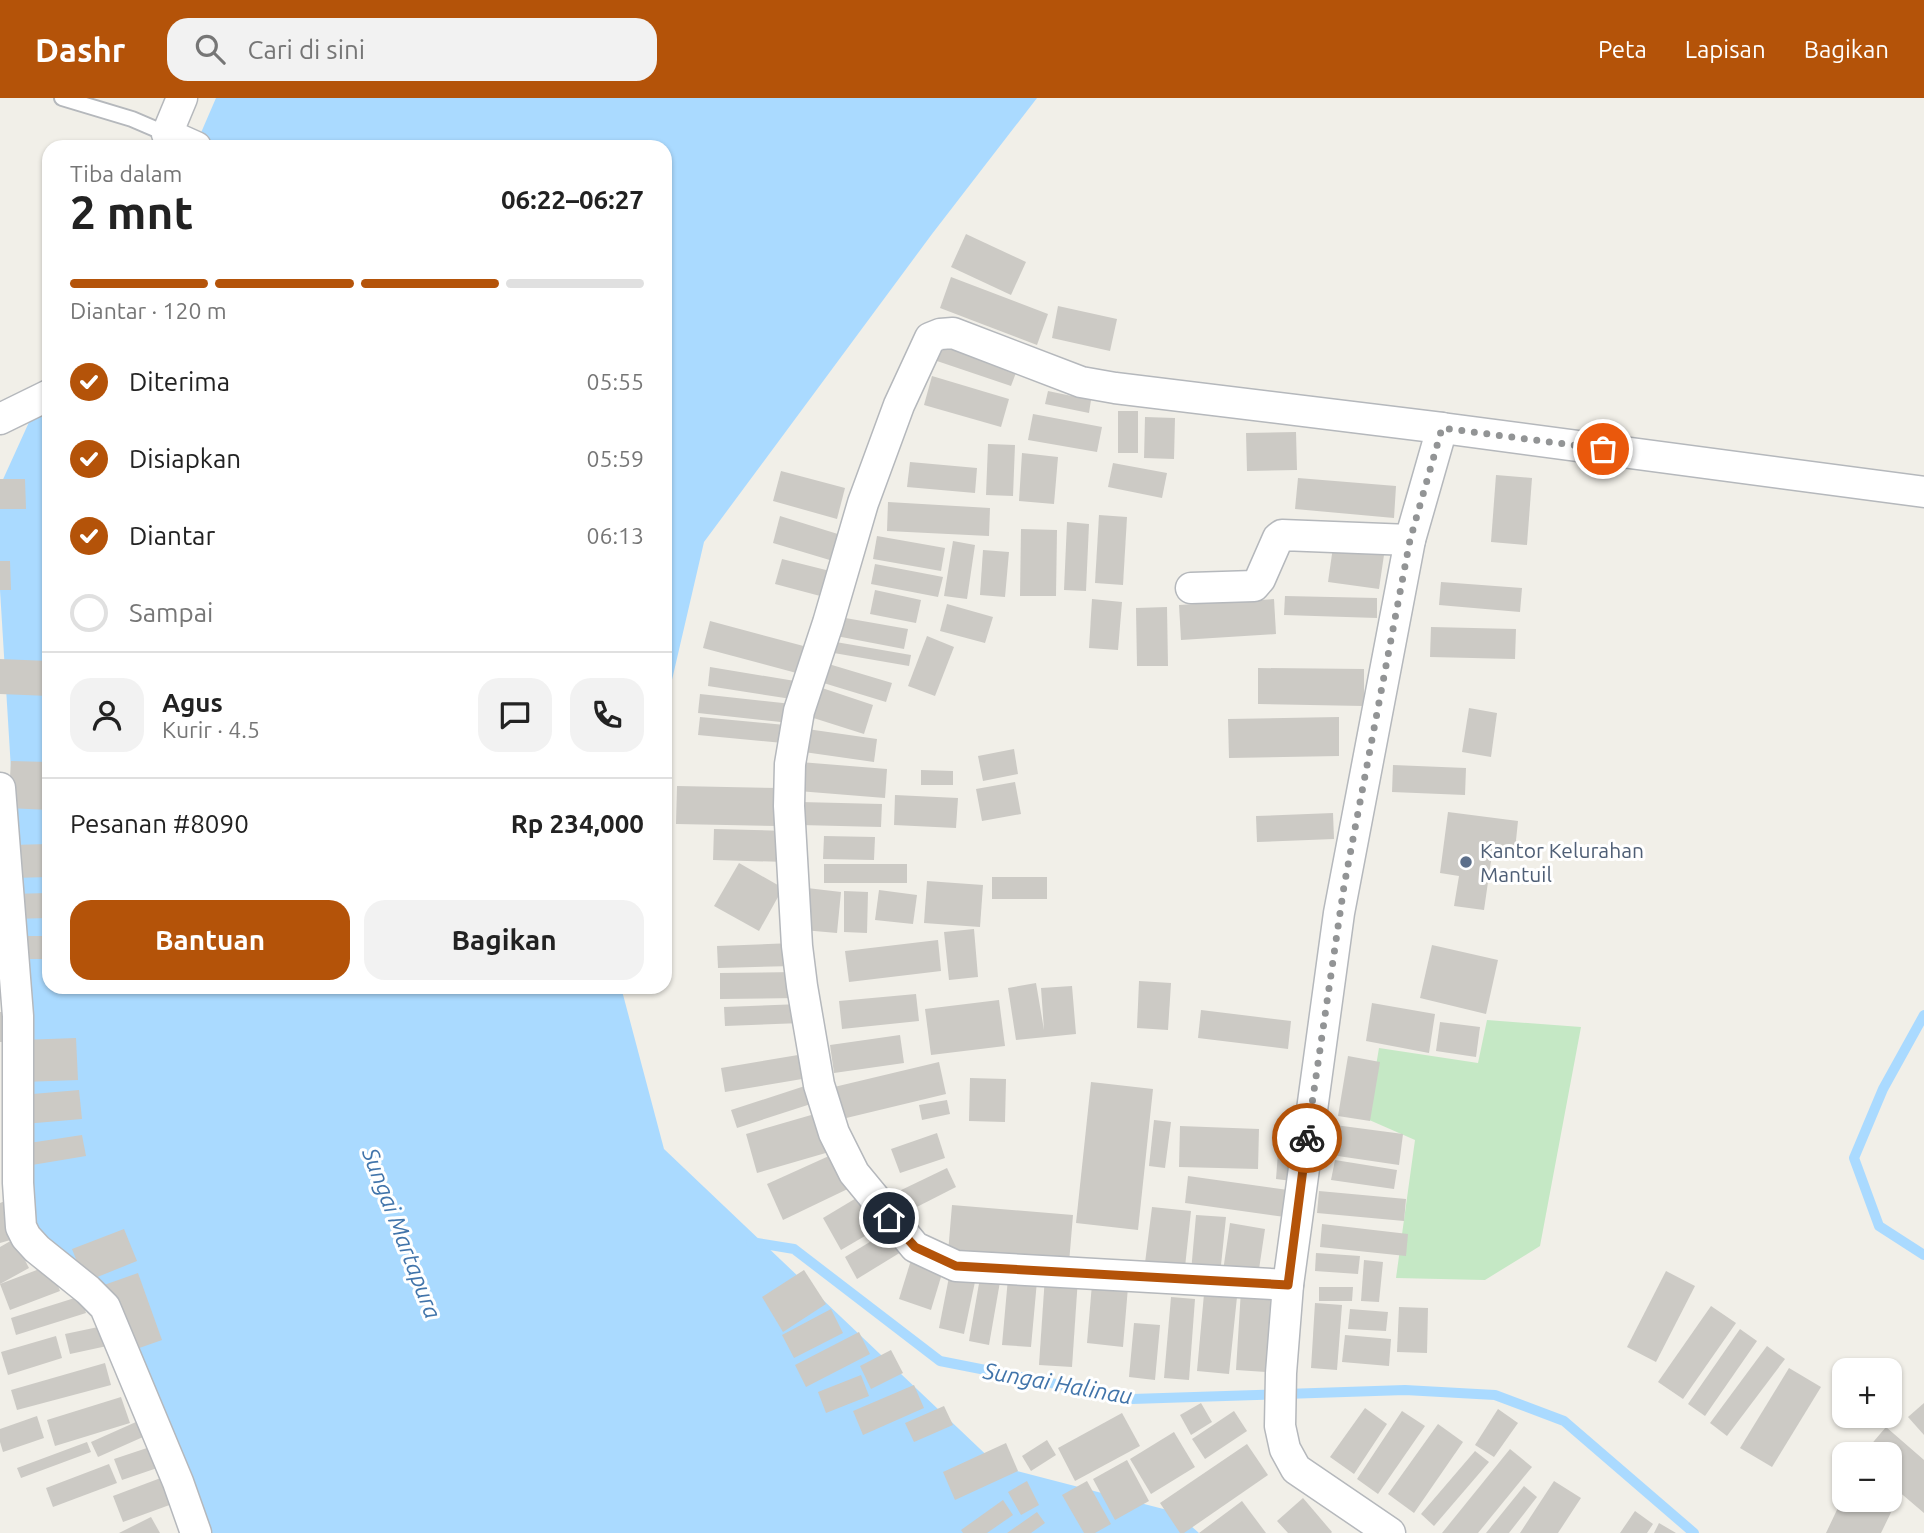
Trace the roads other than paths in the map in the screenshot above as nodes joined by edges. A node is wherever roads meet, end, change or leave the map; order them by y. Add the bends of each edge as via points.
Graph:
1 (62, 98) edge
2 (182, 98) edge
3 (167, 134) junction
4 (180, 140) edge
5 (42, 398) edge
6 (0, 419) edge
7 (1442, 428) junction
8 (1924, 492) edge
9 (1410, 540) junction
10 (1191, 588) dead end
11 (0, 788) edge
12 (1288, 1285) junction
13 (196, 1533) edge
14 (1391, 1533) edge

1 - 3 lane
2 - 3 street
3 - 4 street
5 - 6 street
7 - 8 street
7 - 9 street
7 - 12 street via 1115,388 1081,382 953,333 930,338 863,503 799,711 789,806 797,946 817,1073 834,1133 854,1173 889,1218 915,1247 956,1266
9 - 10 street via 1282,535 1254,586
9 - 12 street via 1339,913
11 - 13 street via 18,1016 21,1227 37,1249 105,1307
12 - 14 street via 1280,1426 1285,1449 1296,1469

